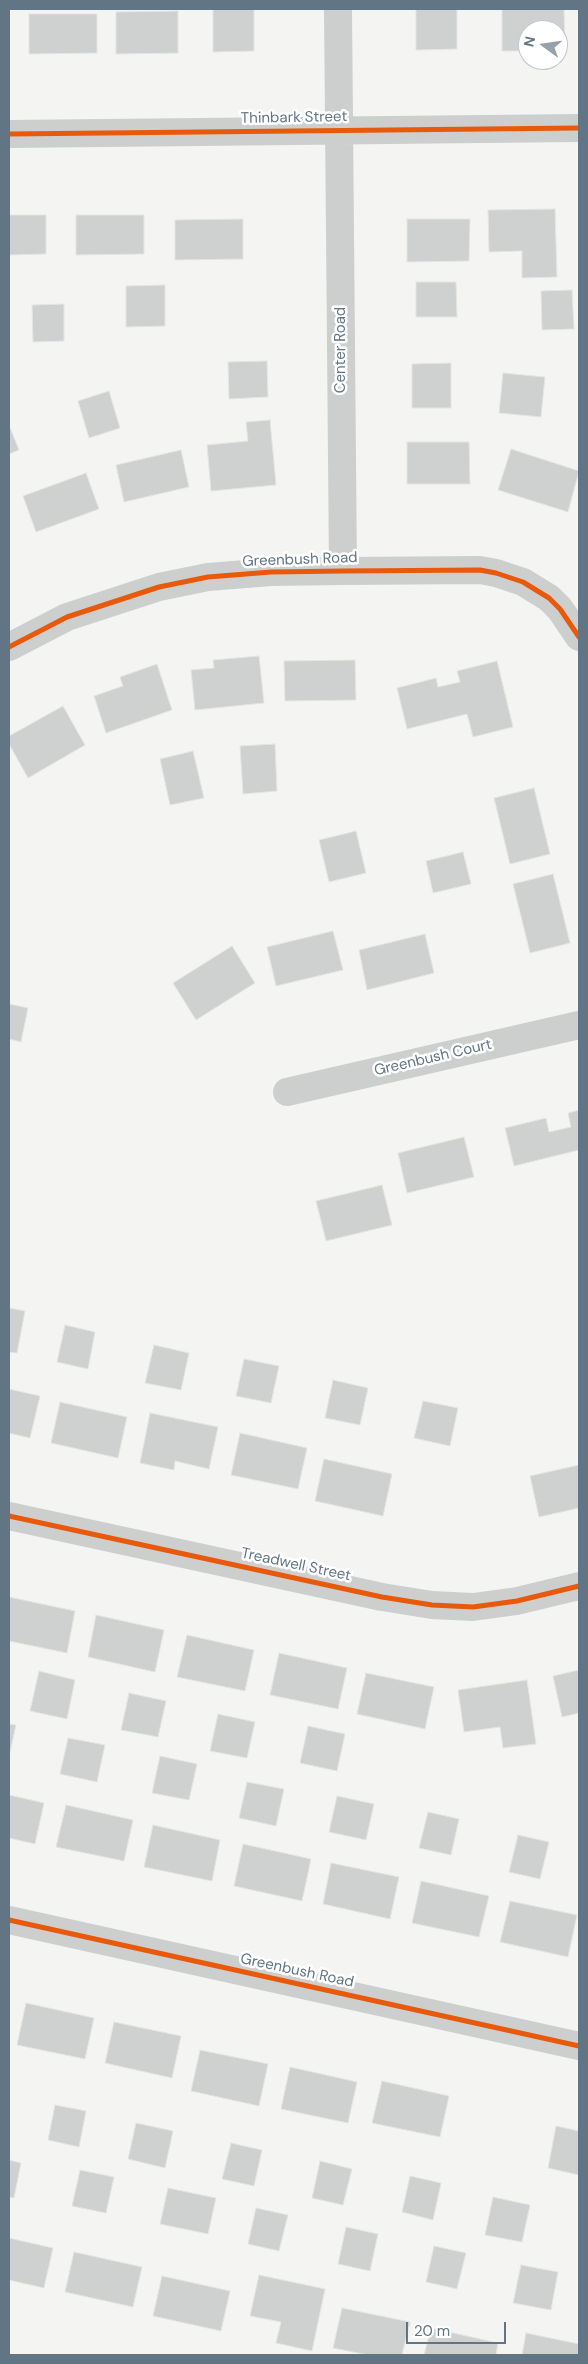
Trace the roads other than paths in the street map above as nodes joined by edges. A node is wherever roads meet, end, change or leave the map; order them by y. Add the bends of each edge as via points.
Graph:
1 (338, 9) edge
2 (579, 128) edge
3 (340, 130) junction
4 (9, 134) edge
5 (343, 570) junction
6 (579, 637) edge
7 (9, 647) edge
8 (579, 1025) edge
9 (287, 1092) dead end
10 (9, 1516) edge
11 (579, 1586) edge
12 (9, 1920) edge
13 (579, 2046) edge

1 - 3 street, Center Road
2 - 3 street, Thinbark Street
3 - 4 street, Thinbark Street
3 - 5 street, Center Road
5 - 6 street, Greenbush Road via 496,572 523,582 549,598
5 - 7 street, Greenbush Road via 208,577 159,587 67,617
8 - 9 street, Greenbush Court
10 - 11 street, Treadwell Street via 432,1605 473,1607
12 - 13 street, Greenbush Road

